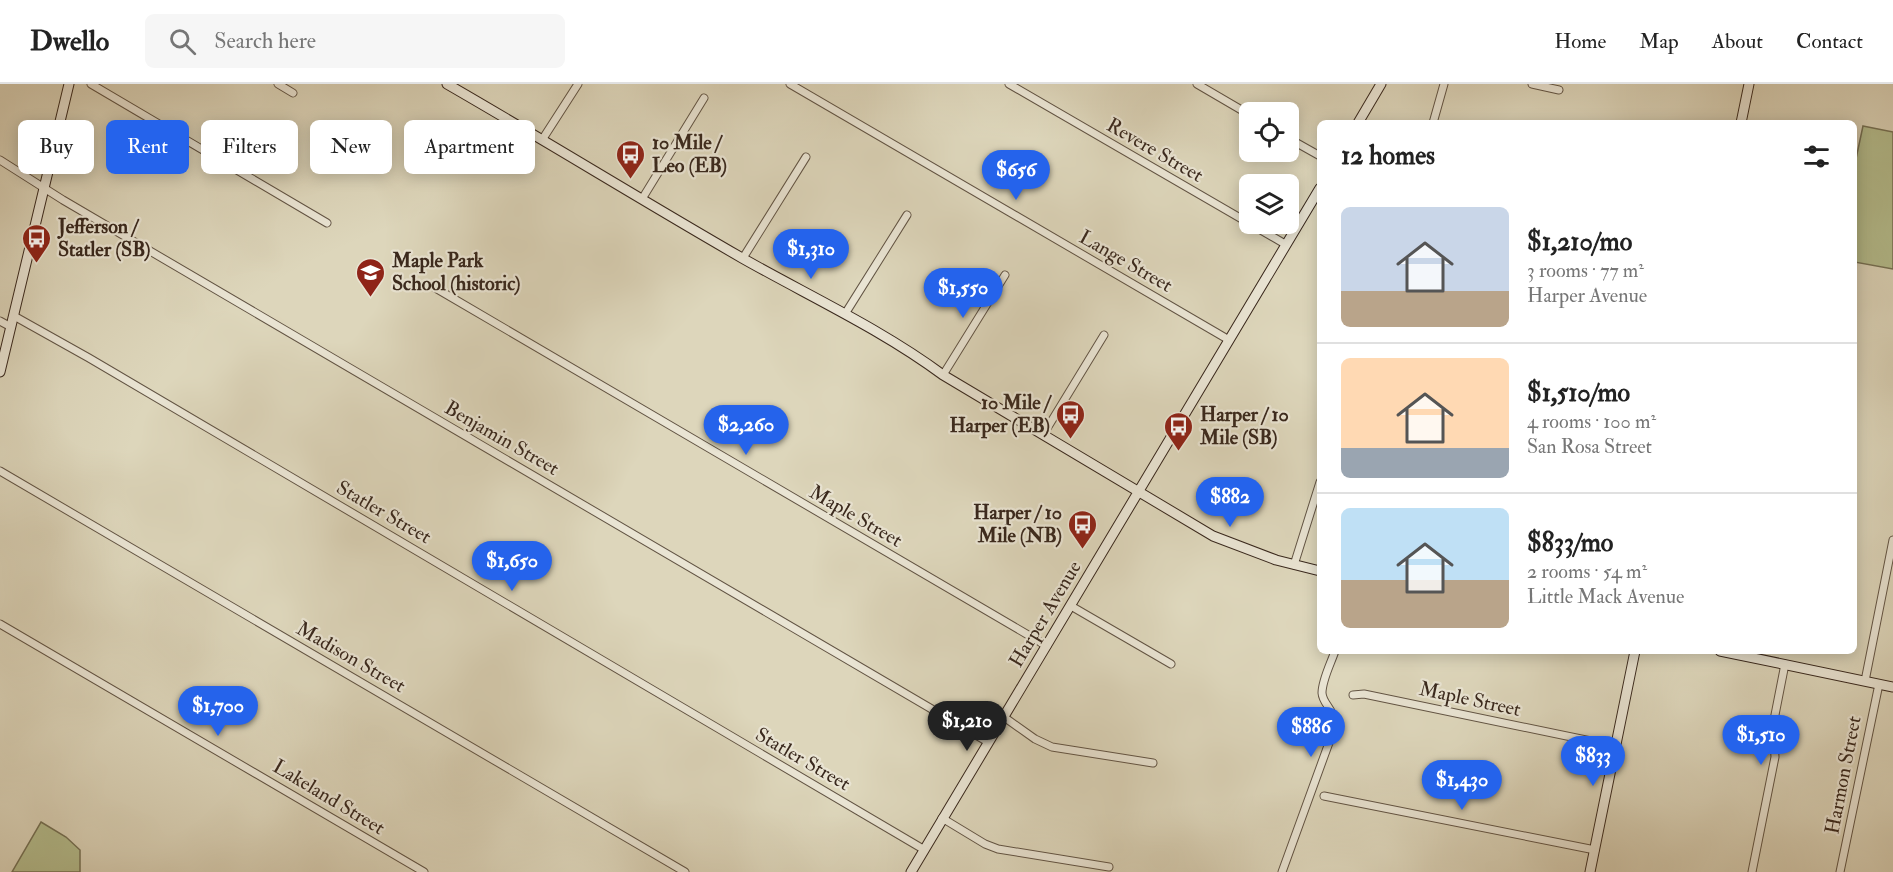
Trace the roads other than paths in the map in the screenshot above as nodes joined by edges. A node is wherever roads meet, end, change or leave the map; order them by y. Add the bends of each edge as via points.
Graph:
1 (69, 84) edge
2 (92, 84) edge
3 (278, 84) edge
4 (448, 84) edge
5 (578, 84) edge
6 (790, 84) edge
7 (1009, 84) edge
8 (1197, 84) edge
9 (1382, 84) edge
10 (1444, 84) edge
11 (1532, 84) edge
12 (1749, 84) edge
13 (1559, 90) dead end
14 (292, 93) dead end
15 (704, 98) dead end
16 (1239, 109) edge
17 (1360, 120) edge
18 (1433, 120) edge
19 (1742, 120) edge
20 (542, 140) junction
21 (1299, 144) edge
22 (1317, 154) edge
23 (806, 157) dead end
24 (0, 160) edge
25 (44, 186) junction
26 (1317, 193) edge
27 (642, 199) junction
28 (907, 215) dead end
29 (327, 223) dead end
30 (1285, 244) junction
31 (743, 258) junction
32 (1005, 275) dead end
33 (432, 286) dead end
34 (845, 314) junction
35 (14, 316) junction
36 (0, 321) edge
37 (11, 327) junction
38 (1104, 335) dead end
39 (1229, 340) junction
40 (0, 372) edge
41 (943, 375) junction
42 (1043, 435) junction
43 (0, 471) edge
44 (1138, 490) junction
45 (1317, 492) edge
46 (1893, 540) edge
47 (1294, 565) junction
48 (1317, 570) edge
49 (1071, 606) junction
50 (0, 624) edge
51 (1047, 646) junction
52 (1334, 654) edge
53 (1634, 654) edge
54 (1735, 654) edge
55 (1171, 664) dead end
56 (1785, 664) junction
57 (1864, 681) junction
58 (1879, 684) junction
59 (1893, 687) edge
60 (1353, 695) dead end
61 (1004, 717) junction
62 (988, 742) junction
63 (1615, 746) junction
64 (1153, 764) dead end
65 (1324, 796) dead end
66 (942, 818) junction
67 (923, 849) junction
68 (1595, 850) junction
69 (1109, 867) dead end
70 (424, 872) edge
71 (685, 872) edge
72 (911, 872) edge
73 (1282, 872) edge
74 (1590, 872) edge
75 (1752, 872) edge
76 (1840, 872) edge

1 - 25 main road
2 - 29 street
3 - 14 street
4 - 20 main road
5 - 20 street
6 - 39 street, Lange Street
7 - 30 street, Revere Street
8 - 16 street
9 - 17 main road
10 - 18 street
11 - 13 street
12 - 19 main road
15 - 27 street
20 - 27 main road
21 - 22 street
23 - 31 street
24 - 25 street, Benjamin Street
25 - 35 main road
25 - 62 street, Benjamin Street
26 - 30 main road, Harper Avenue
27 - 31 main road
28 - 34 street
30 - 39 main road, Harper Avenue
31 - 34 main road
32 - 41 street
33 - 51 street, Maple Street
34 - 41 main road
35 - 37 main road
35 - 67 street, Statler Street
36 - 37 street
37 - 40 main road
38 - 42 street
39 - 44 main road, Harper Avenue
41 - 42 main road
42 - 44 main road
43 - 71 street, Madison Street
44 - 47 main road via 1213,536
44 - 49 main road, Harper Avenue
45 - 47 street
46 - 57 street
47 - 48 main road
49 - 51 main road, Harper Avenue
49 - 55 street
50 - 70 street, Lakeland Street
51 - 61 main road, Harper Avenue
52 - 73 street via 1322,692 1334,716 1334,729
53 - 63 main road
54 - 56 main road
56 - 57 main road
56 - 75 street via 1773,725 1775,757
57 - 58 main road
58 - 59 main road
58 - 76 street, Harmon Street
60 - 63 street, Maple Street via 1364,694
61 - 62 main road, Harper Avenue
61 - 64 street via 1035,740 1052,747
62 - 66 main road, Harper Avenue
63 - 68 main road
65 - 68 street
66 - 67 main road, Harper Avenue
66 - 69 street via 998,849
67 - 72 main road, Harper Avenue
68 - 74 main road

